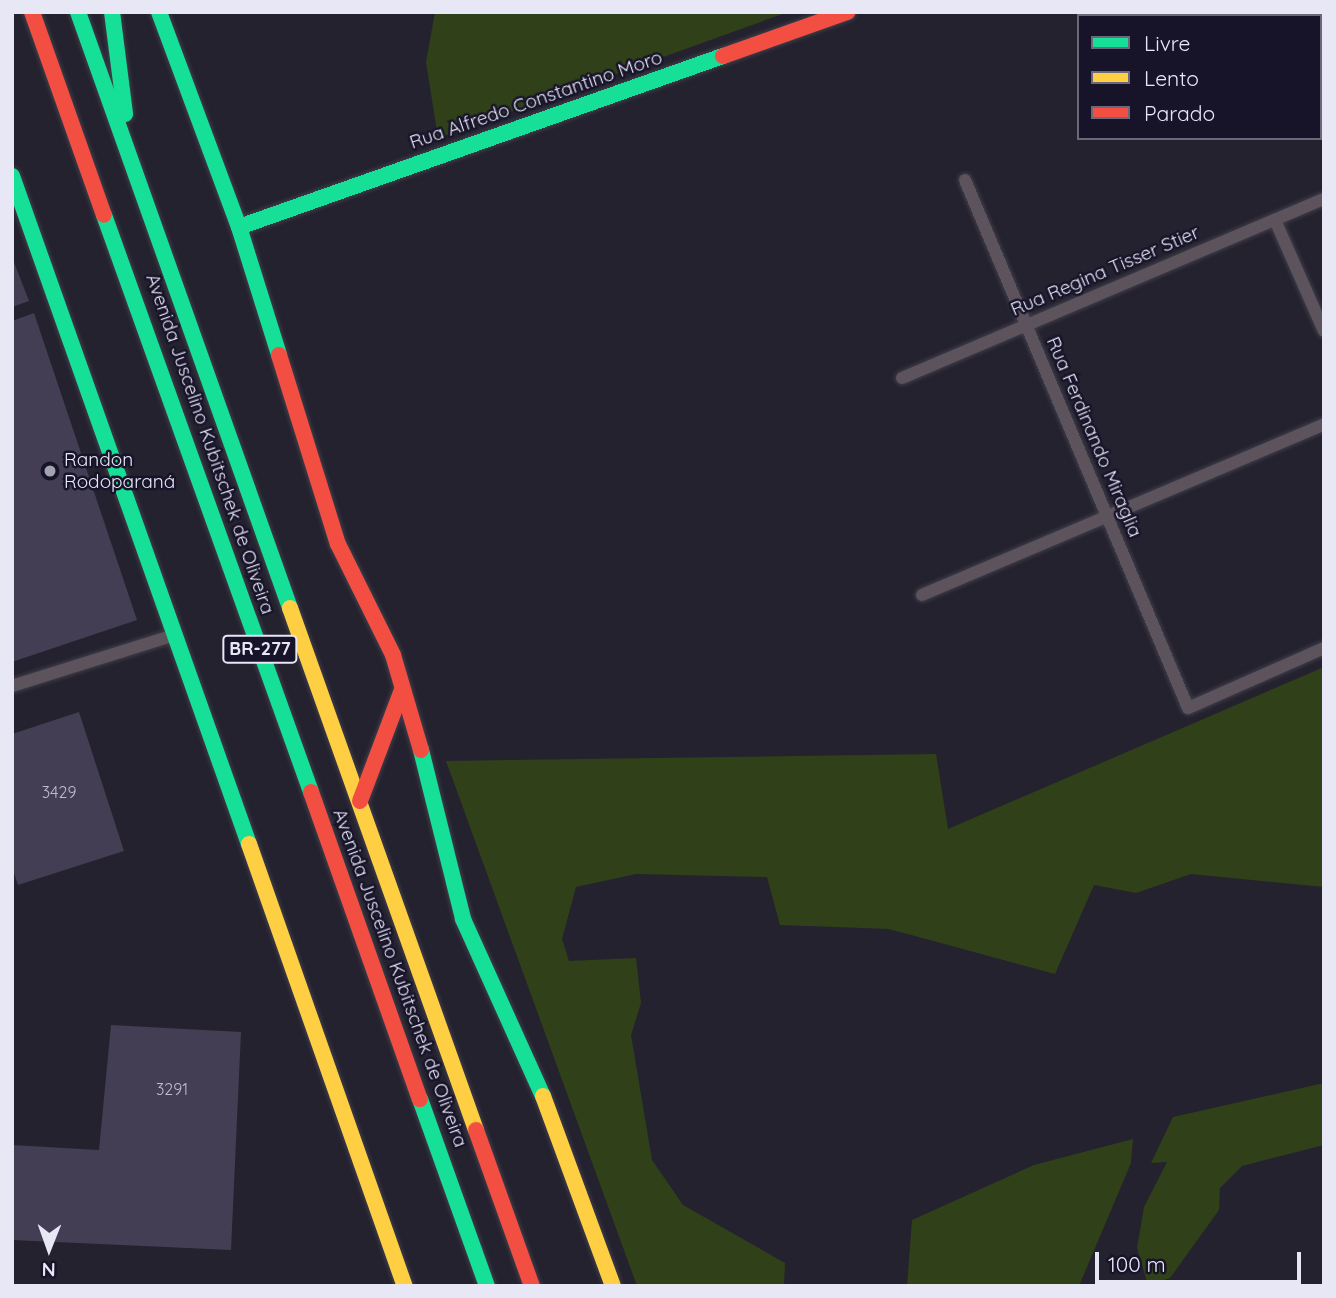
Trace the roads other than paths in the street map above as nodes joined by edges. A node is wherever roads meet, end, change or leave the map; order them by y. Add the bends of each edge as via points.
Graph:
1 (32, 12) edge
2 (78, 12) edge
3 (112, 12) edge
4 (159, 12) edge
5 (847, 12) edge
6 (132, 161) junction
7 (12, 176) edge
8 (965, 180) dead end
9 (1324, 199) edge
10 (1275, 219) junction
11 (239, 227) junction
12 (1026, 325) junction
13 (1324, 331) edge
14 (902, 378) dead end
15 (1324, 424) edge
16 (1107, 516) junction
17 (922, 595) dead end
18 (175, 635) junction
19 (1324, 648) edge
20 (12, 686) edge
21 (402, 690) junction
22 (360, 801) junction
23 (405, 1286) edge
24 (487, 1286) edge
25 (532, 1286) edge
26 (613, 1286) edge

1 - 24 main road, Avenida Juscelino Kubitschek de Oliveira / BR-277
2 - 6 main road, Avenida Juscelino Kubitschek de Oliveira / BR-277
3 - 6 main road
4 - 11 main road
5 - 11 main road, Rua Alfredo Constantino Moro
6 - 22 main road, Avenida Juscelino Kubitschek de Oliveira / BR-277
7 - 18 main road
8 - 12 street, Rua Ferdinando Miraglia
9 - 10 street, Rua Regina Tisser Stier
10 - 12 street, Rua Regina Tisser Stier
10 - 13 street
11 - 21 main road via 338,544 393,655
12 - 14 street, Rua Regina Tisser Stier
12 - 16 street, Rua Ferdinando Miraglia
15 - 16 street
16 - 17 street
16 - 19 street, Rua Ferdinando Miraglia via 1188,708
18 - 20 street
18 - 23 main road
21 - 22 main road
21 - 26 main road via 463,919 547,1105
22 - 25 main road, Avenida Juscelino Kubitschek de Oliveira / BR-277

